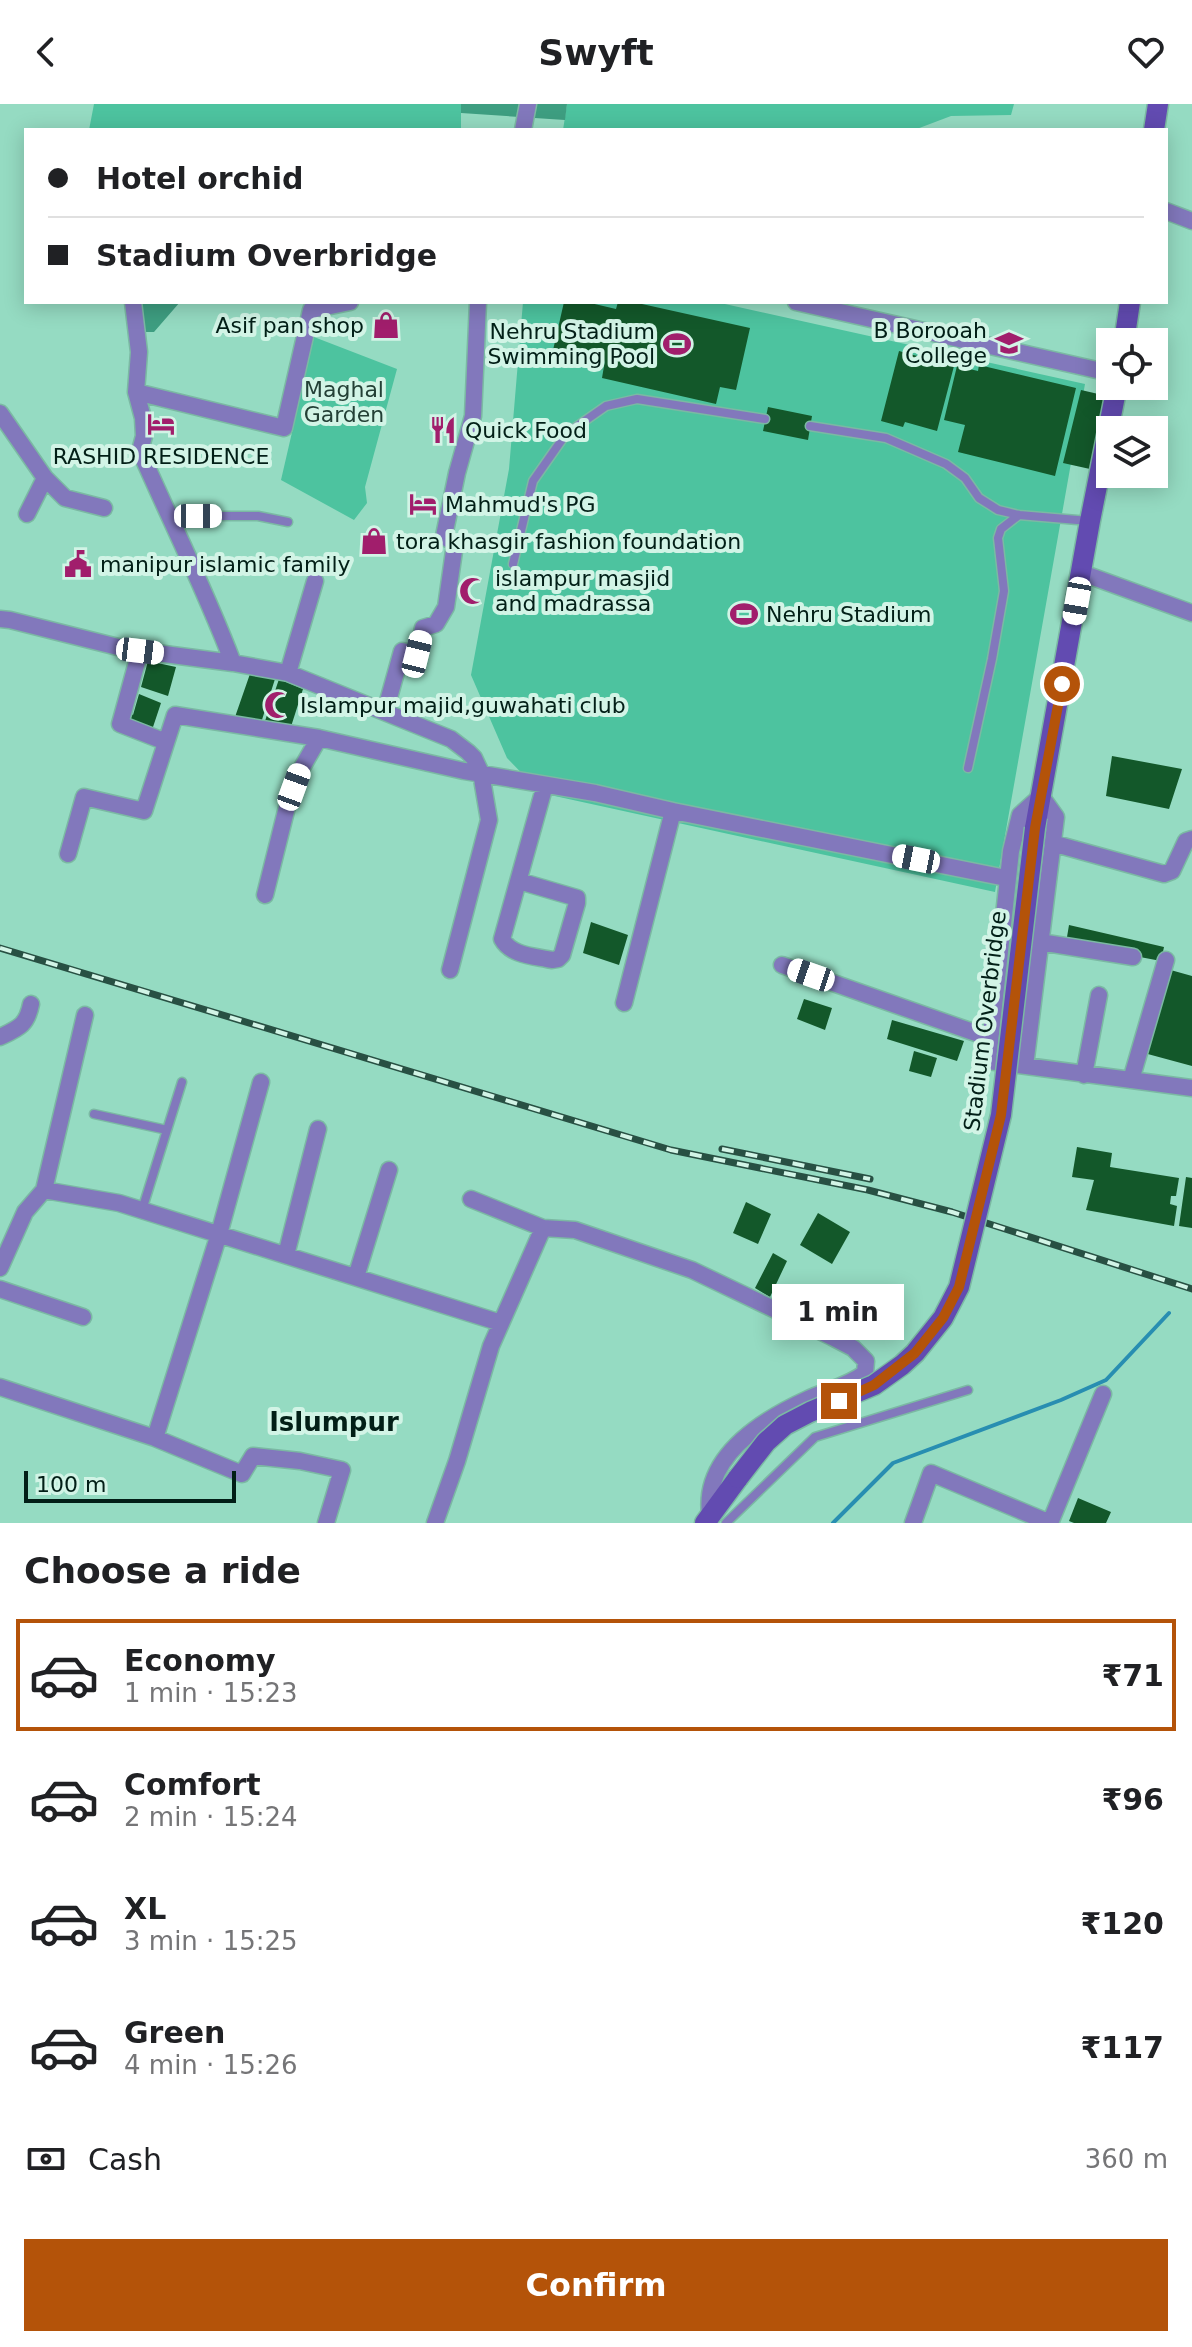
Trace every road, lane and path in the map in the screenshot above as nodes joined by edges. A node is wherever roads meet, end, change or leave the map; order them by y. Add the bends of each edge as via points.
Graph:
1 (528, 104) edge
2 (1158, 104) edge
3 (523, 128) edge
4 (1154, 128) edge
5 (1168, 212) edge
6 (1192, 221) edge
7 (133, 304) edge
8 (340, 304) edge
9 (478, 304) edge
10 (805, 304) edge
11 (1130, 304) edge
12 (1126, 328) edge
13 (1096, 370) edge
14 (136, 392) junction
15 (1114, 400) edge
16 (0, 413) edge
17 (765, 419) dead end
18 (810, 426) dead end
19 (45, 478) junction
20 (104, 508) dead end
21 (27, 514) dead end
22 (1019, 515) junction
23 (168, 516) junction
24 (1090, 521) junction
25 (288, 522) dead end
26 (513, 564) dead end
27 (1082, 573) junction
28 (315, 581) dead end
29 (1192, 613) edge
30 (0, 619) edge
31 (140, 651) junction
32 (233, 663) junction
33 (288, 673) junction
34 (385, 712) junction
35 (319, 738) junction
36 (166, 742) junction
37 (968, 768) dead end
38 (481, 773) junction
39 (545, 785) junction
40 (1041, 796) junction
41 (673, 811) junction
42 (1192, 839) edge
43 (1052, 843) junction
44 (68, 854) dead end
45 (1006, 878) junction
46 (519, 881) junction
47 (265, 895) dead end
48 (1040, 942) junction
49 (1133, 957) dead end
50 (1166, 960) dead end
51 (782, 965) dead end
52 (450, 970) dead end
53 (1099, 995) dead end
54 (624, 1003) dead end
55 (31, 1004) dead end
56 (85, 1015) dead end
57 (0, 1037) edge
58 (990, 1038) junction
59 (1025, 1066) junction
60 (1084, 1075) junction
61 (1131, 1080) junction
62 (182, 1082) dead end
63 (261, 1082) dead end
64 (1192, 1088) edge
65 (94, 1114) dead end
66 (318, 1129) dead end
67 (167, 1130) junction
68 (389, 1170) dead end
69 (44, 1190) junction
70 (471, 1199) dead end
71 (142, 1210) junction
72 (543, 1228) junction
73 (219, 1234) junction
74 (286, 1255) junction
75 (1, 1264) edge
76 (356, 1277) junction
77 (0, 1289) edge
78 (83, 1317) dead end
79 (501, 1323) junction
80 (0, 1387) edge
81 (968, 1390) dead end
82 (1103, 1394) dead end
83 (155, 1438) junction
84 (714, 1520) edge
85 (326, 1523) edge
86 (435, 1523) edge
87 (913, 1523) edge
88 (1050, 1523) edge

1 - 3 street
2 - 4 main road
5 - 6 street
7 - 14 street via 139,352
8 - 14 street via 311,310 284,428
9 - 34 street via 473,416 444,536 455,544 446,607 436,624 423,628 417,654 402,651
10 - 13 street
11 - 12 main road
14 - 23 street via 143,418 140,451
15 - 24 main road, Stadium Overbridge
16 - 19 street
17 - 26 lane via 637,399 606,406 566,434 533,481
18 - 22 lane via 886,438 946,464 979,498
19 - 20 street via 65,498
19 - 21 street
22 - 24 lane
22 - 37 lane via 998,538 1004,591
23 - 25 lane via 258,516
23 - 32 street
24 - 27 main road, Stadium Overbridge
27 - 29 street
27 - 40 main road, Stadium Overbridge
28 - 33 street
30 - 31 street
31 - 32 street
31 - 36 street via 120,724
32 - 33 street
33 - 34 street
34 - 38 street via 451,739 474,758
35 - 36 street via 175,715
35 - 38 street
35 - 47 street via 288,803
36 - 44 street via 144,811 84,797
38 - 39 street
38 - 52 street via 489,820
39 - 41 street
39 - 46 street
40 - 43 street via 1056,817
40 - 45 street via 1020,815
40 - 84 main road, Stadium Overbridge, bridge via 1001,1115 955,1296 902,1365 874,1385 785,1425 766,1442
41 - 45 street
41 - 54 street
42 - 43 street via 1186,841 1172,871 1164,874
43 - 48 street
45 - 58 street
46 - 46 street via 502,939 512,951 558,959 577,898
48 - 49 street
48 - 59 street
50 - 61 street
51 - 58 street
53 - 60 street
55 - 57 street via 28,1019
56 - 69 street
58 - 59 street via 988,1061
59 - 60 street
60 - 61 street
61 - 64 street
62 - 67 lane
63 - 73 street
65 - 67 lane
66 - 74 street
67 - 71 lane
68 - 76 street
69 - 71 street
69 - 75 street via 25,1212
70 - 72 street
71 - 73 street
72 - 79 street
72 - 84 street via 575,1230 692,1270 832,1337 866,1361 865,1373 854,1382 808,1399 745,1436 711,1489
73 - 74 street
73 - 83 street
74 - 76 street
76 - 79 street
77 - 78 street
79 - 86 street
80 - 83 street
81 - 84 lane via 815,1437
82 - 88 street
83 - 85 street via 242,1474 253,1456 342,1470
87 - 88 street via 931,1473

